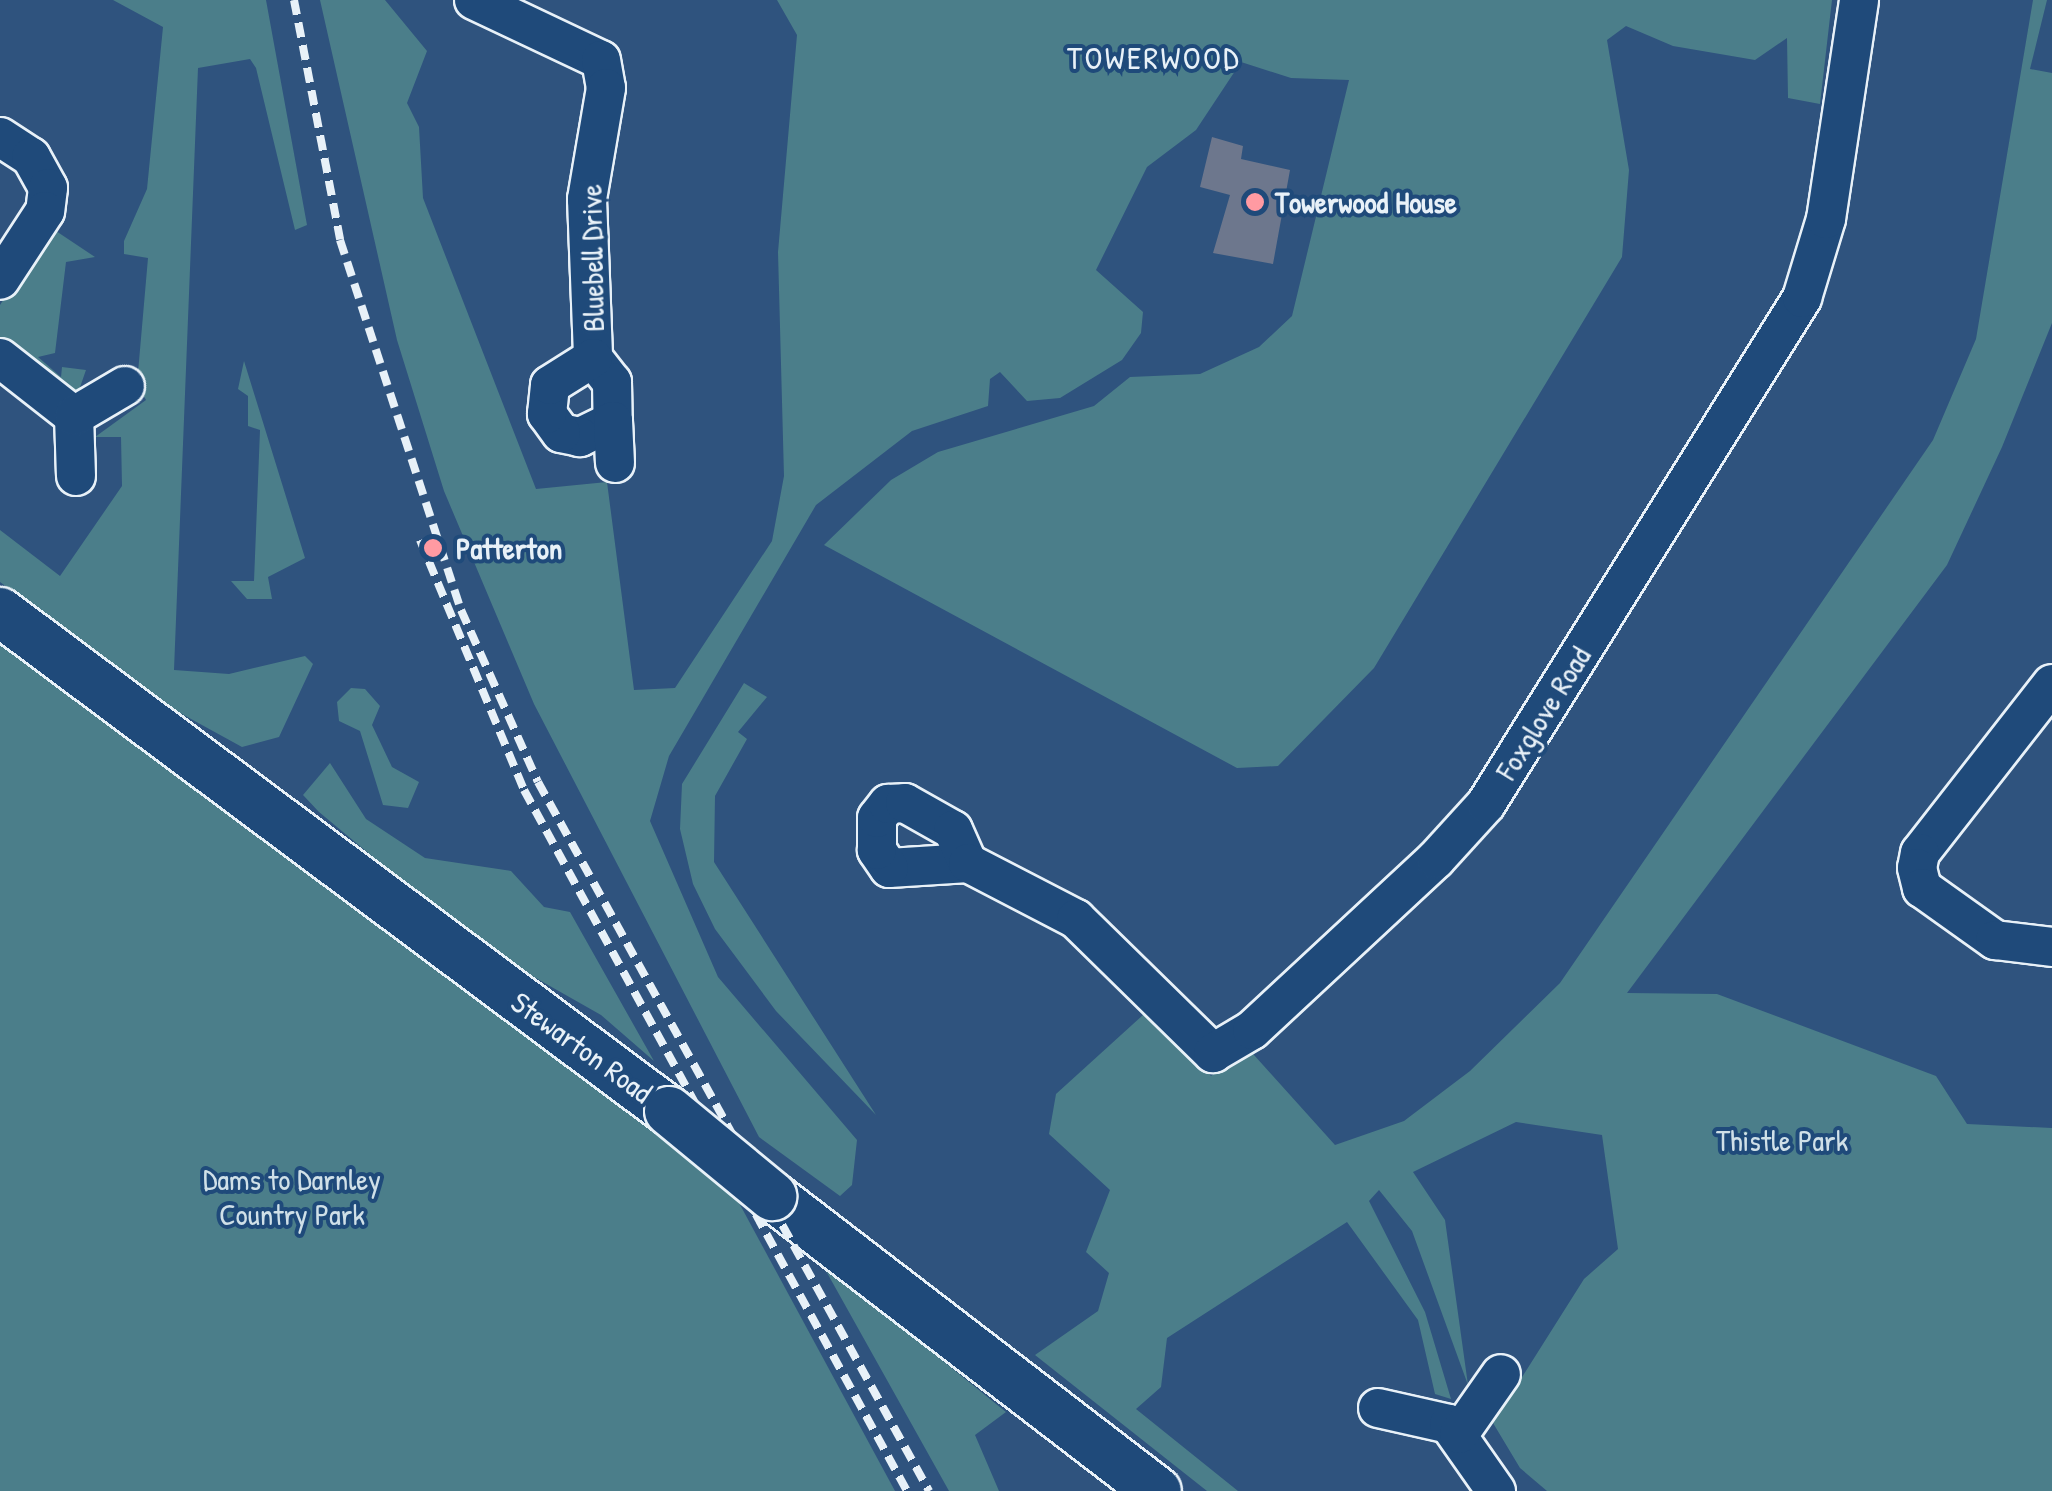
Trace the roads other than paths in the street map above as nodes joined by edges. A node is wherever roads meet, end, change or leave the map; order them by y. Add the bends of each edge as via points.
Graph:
1 (474, 0) edge
2 (1858, 0) edge
3 (0, 138) edge
4 (0, 280) edge
5 (0, 358) edge
6 (593, 358) junction
7 (125, 386) dead end
8 (74, 416) junction
9 (613, 421) junction
10 (615, 464) dead end
11 (76, 476) dead end
12 (0, 612) edge
13 (2052, 684) edge
14 (968, 862) dead end
15 (2052, 947) edge
16 (1500, 1374) dead end
17 (1378, 1408) dead end
18 (1459, 1434) junction
19 (1157, 1491) edge
20 (1496, 1491) edge

1 - 6 street, Bluebell Drive via 600,60 606,88 587,199
2 - 14 street, Foxglove Road via 1826,219 1802,298 1496,788 1436,858 1252,1030 1213,1053 1076,920
3 - 4 street via 31,158 48,188 45,211
5 - 8 street
6 - 9 street, Bluebell Drive via 612,382
6 - 9 street, Bluebell Drive via 550,385 546,414 561,433 580,437
7 - 8 street
8 - 11 street
9 - 10 street
12 - 19 main road, Stewarton Road, bridge via 669,1111
13 - 15 street via 1920,853 1917,868 1922,888 1994,940
16 - 18 street
17 - 18 street via 1450,1424
18 - 20 street

